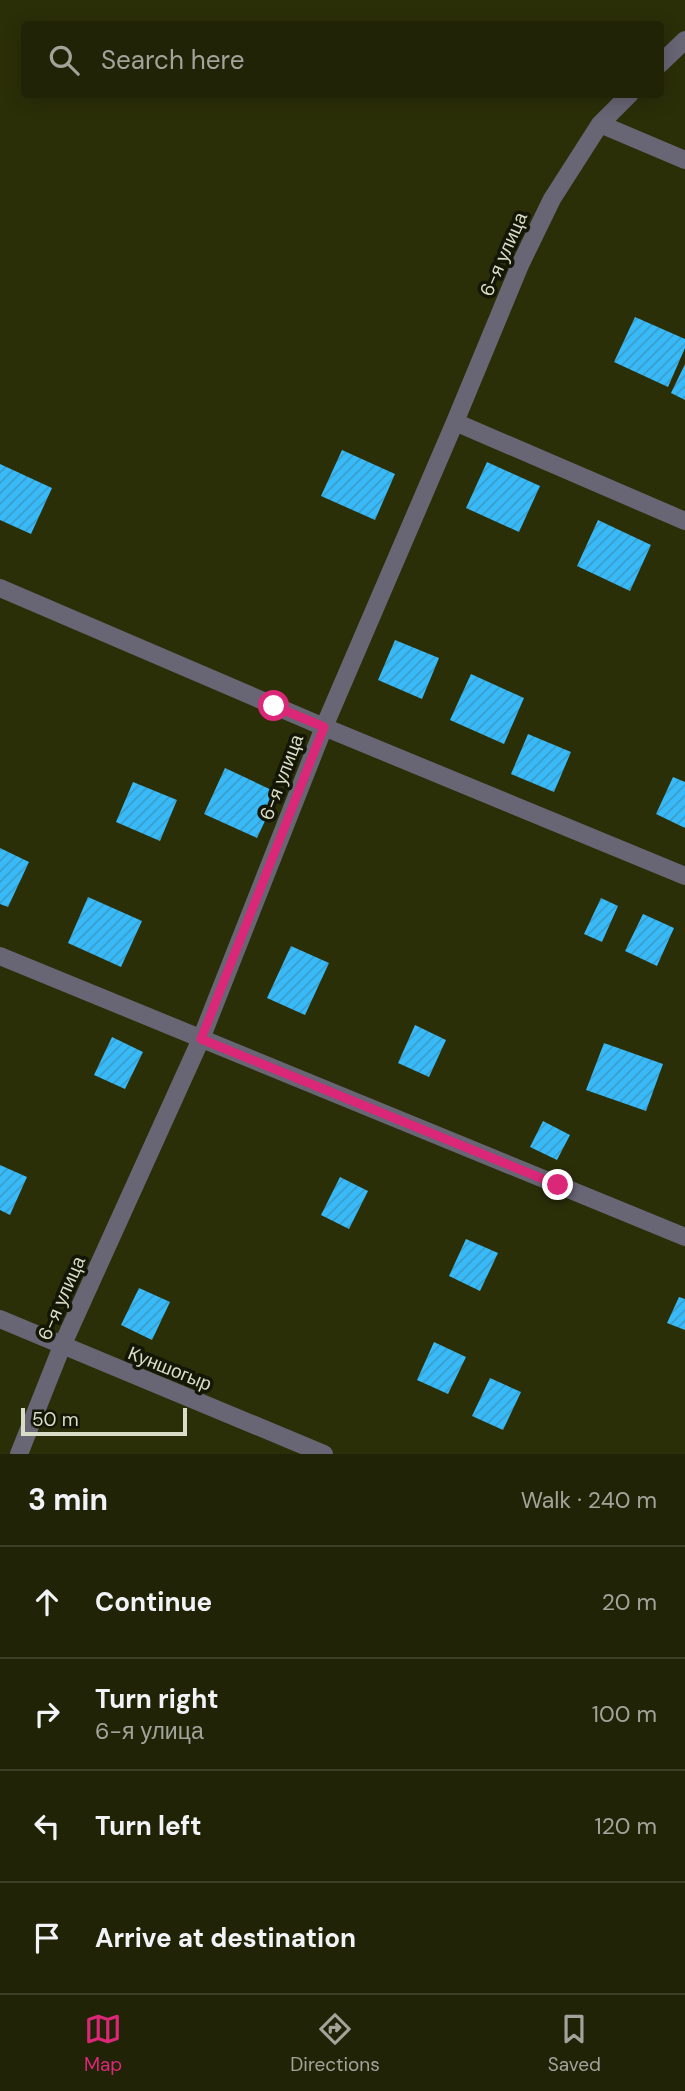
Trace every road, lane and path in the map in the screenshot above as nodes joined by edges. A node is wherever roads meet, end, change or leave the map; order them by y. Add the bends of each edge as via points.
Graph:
1 (685, 40) edge
2 (664, 60) edge
3 (626, 98) edge
4 (600, 124) junction
5 (685, 160) edge
6 (455, 422) junction
7 (685, 521) edge
8 (0, 588) edge
9 (324, 727) junction
10 (685, 876) edge
11 (0, 956) edge
12 (201, 1039) junction
13 (685, 1237) edge
14 (0, 1320) edge
15 (62, 1346) junction
16 (19, 1454) edge
17 (324, 1454) edge

1 - 2 street
3 - 4 street, 6-я улица
4 - 5 street
4 - 6 street, 6-я улица via 552,199
6 - 7 street
6 - 9 street, 6-я улица
8 - 9 street
9 - 10 street
9 - 12 street, 6-я улица
11 - 12 street
12 - 13 street
12 - 15 street, 6-я улица
14 - 15 street, Куншогыр
15 - 16 street, 6-я улица
15 - 17 street, Куншогыр

